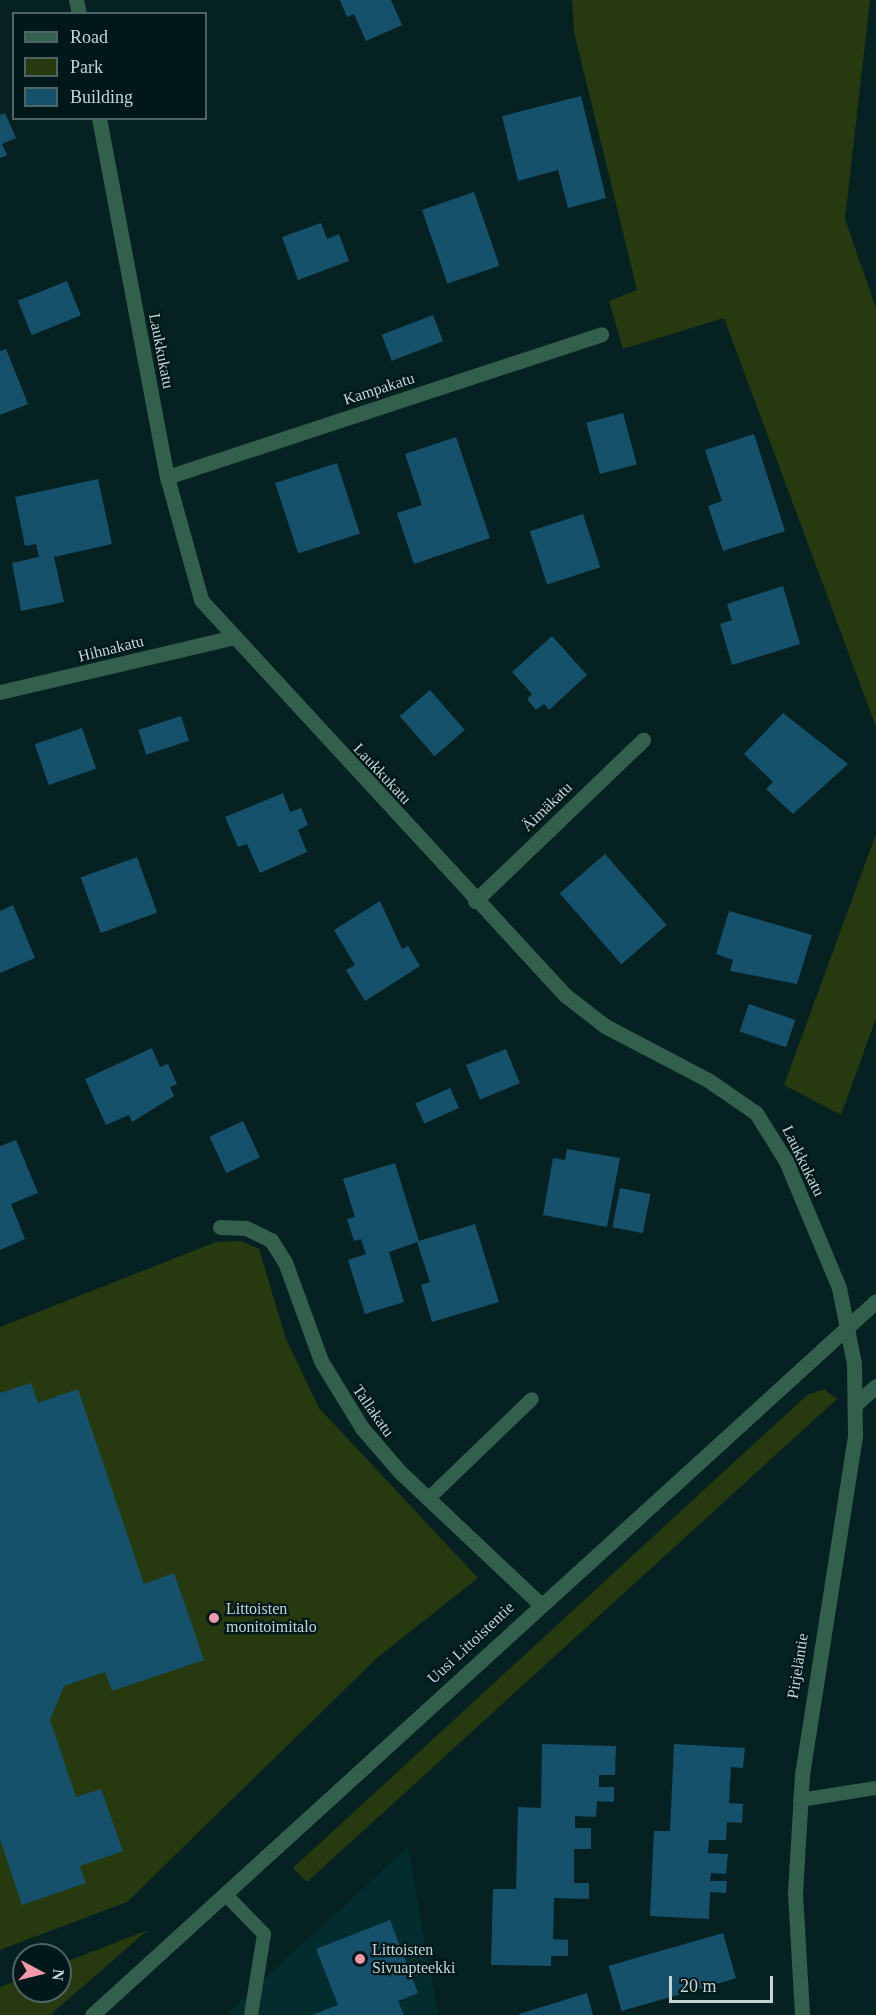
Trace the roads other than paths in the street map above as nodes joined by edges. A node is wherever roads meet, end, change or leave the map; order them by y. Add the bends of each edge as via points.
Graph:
1 (99, 120) edge
2 (601, 334) dead end
3 (167, 477) junction
4 (231, 638) junction
5 (0, 692) edge
6 (643, 740) dead end
7 (476, 901) junction
8 (220, 1227) dead end
9 (876, 1301) edge
10 (849, 1325) junction
11 (876, 1386) edge
12 (532, 1399) dead end
13 (857, 1402) junction
14 (428, 1499) junction
15 (540, 1604) junction
16 (876, 1788) edge
17 (800, 1800) junction
18 (225, 1894) junction
19 (92, 2015) edge
20 (251, 2015) edge
21 (802, 2015) edge

1 - 3 street, Laukkukatu
2 - 3 street, Kampakatu
3 - 4 street, Laukkukatu via 192,578
4 - 5 street, Hihnakatu
4 - 7 street, Laukkukatu
6 - 7 street, Äimäkatu
7 - 10 street, Laukkukatu via 585,1012 725,1089 756,1113 786,1161 839,1288
8 - 14 street, Tallakatu via 260,1233 279,1250 321,1361 346,1406 380,1451
9 - 10 street, Uusi Littoistentie
10 - 13 street, Pirjeläntie
10 - 15 street, Uusi Littoistentie
11 - 13 street
12 - 14 lane
13 - 17 street, Pirjeläntie
14 - 15 street, Tallakatu
15 - 18 street, Uusi Littoistentie
16 - 17 lane
17 - 21 street, Pirjeläntie via 795,1893
18 - 19 street, Uusi Littoistentie
18 - 20 lane via 264,1934

